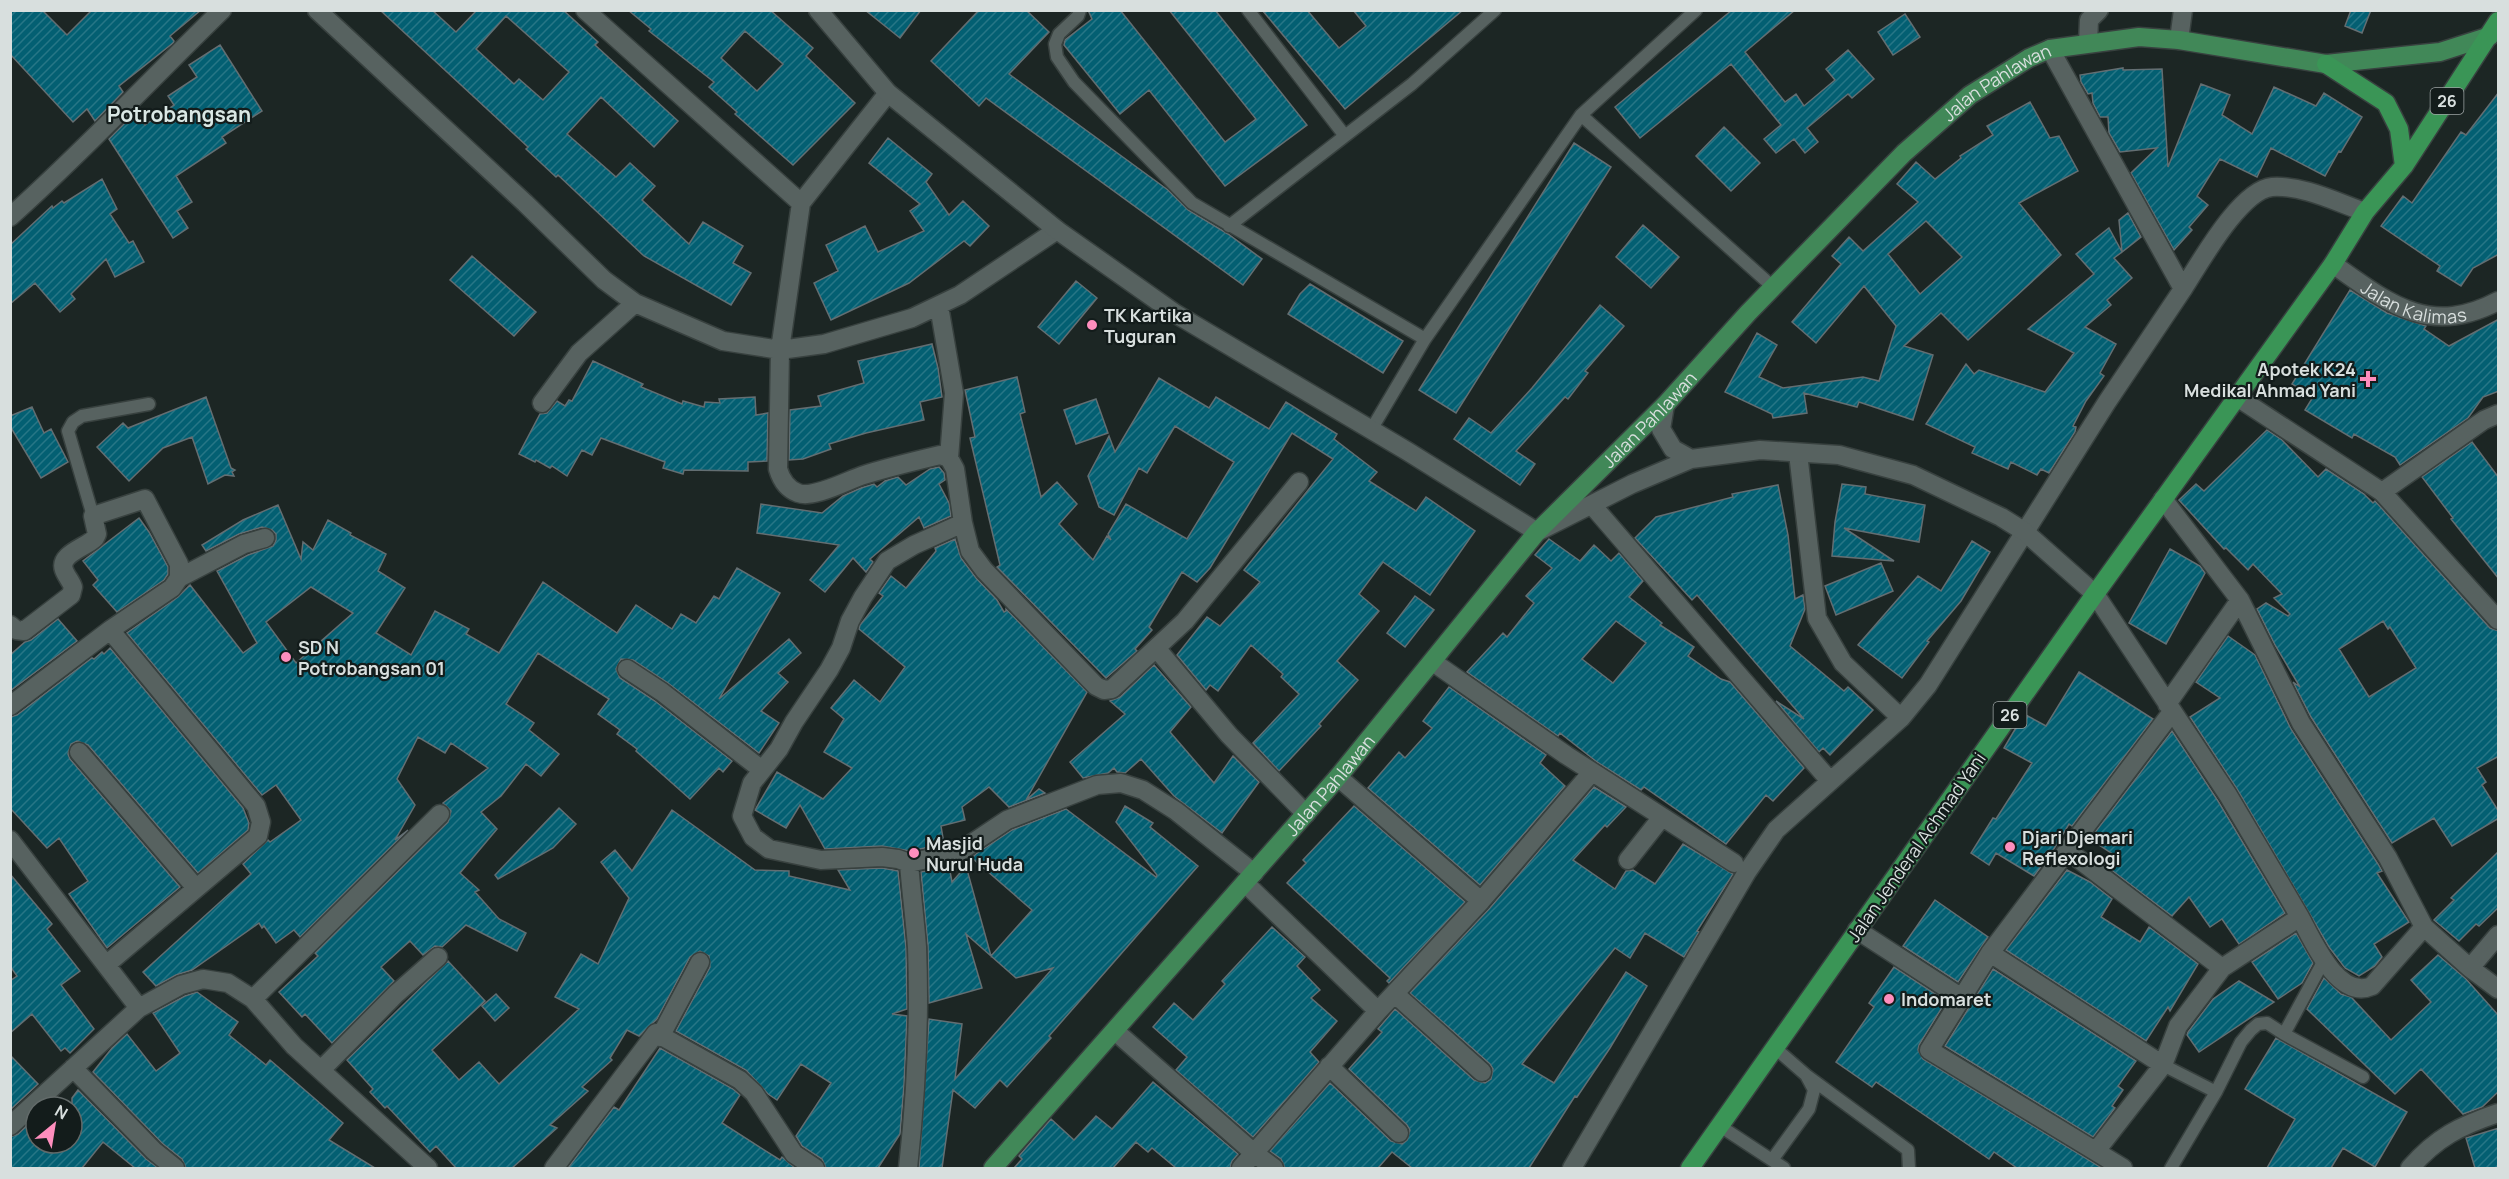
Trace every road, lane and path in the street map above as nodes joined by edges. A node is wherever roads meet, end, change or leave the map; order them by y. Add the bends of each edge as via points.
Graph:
1 (222, 10) edge
2 (317, 10) edge
3 (585, 10) edge
4 (818, 10) edge
5 (1080, 10) edge
6 (1248, 10) edge
7 (1495, 10) edge
8 (1696, 10) edge
9 (2183, 10) edge
10 (2089, 14) edge
11 (2494, 28) edge
12 (2179, 40) junction
13 (2088, 43) junction
14 (2050, 49) junction
15 (2326, 64) junction
16 (888, 93) junction
17 (1581, 115) junction
18 (1345, 136) junction
19 (2404, 166) junction
20 (801, 203) junction
21 (2365, 212) junction
22 (10, 217) edge
23 (1229, 226) junction
24 (1057, 230) junction
25 (2333, 264) junction
26 (1773, 287) junction
27 (2183, 289) junction
28 (2499, 300) edge
29 (635, 303) junction
30 (939, 306) junction
31 (1425, 339) junction
32 (780, 350) junction
33 (2237, 397) junction
34 (542, 403) dead end
35 (149, 404) dead end
36 (1665, 405) junction
37 (2499, 414) edge
38 (1371, 430) junction
39 (1798, 453) junction
40 (949, 458) junction
41 (1691, 459) junction
42 (1299, 482) dead end
43 (2382, 492) junction
44 (2163, 499) junction
45 (1592, 505) junction
46 (93, 516) junction
47 (963, 523) junction
48 (1537, 532) junction
49 (2025, 532) junction
50 (265, 538) dead end
51 (179, 578) junction
52 (2095, 594) junction
53 (2240, 600) junction
54 (2499, 620) edge
55 (10, 625) edge
56 (110, 630) junction
57 (1157, 649) junction
58 (1432, 662) junction
59 (627, 669) dead end
60 (10, 706) edge
61 (2170, 708) junction
62 (1901, 718) junction
63 (79, 752) dead end
64 (762, 770) junction
65 (1592, 772) junction
66 (1338, 777) junction
67 (1830, 781) junction
68 (440, 814) dead end
69 (1306, 814) junction
70 (1662, 817) junction
71 (10, 840) edge
72 (2068, 851) junction
73 (1628, 860) dead end
74 (909, 863) junction
75 (1734, 863) dead end
76 (1250, 878) junction
77 (196, 888) junction
78 (1481, 901) junction
79 (2300, 917) junction
80 (2424, 927) junction
81 (1857, 930) junction
82 (2499, 935) edge
83 (1990, 953) junction
84 (438, 957) dead end
85 (700, 962) dead end
86 (2323, 962) junction
87 (106, 965) junction
88 (2222, 968) junction
89 (2470, 968) junction
90 (2499, 989) edge
91 (1395, 994) junction
92 (1962, 998) junction
93 (253, 999) junction
94 (139, 1008) junction
95 (1378, 1011) junction
96 (1115, 1031) junction
97 (2284, 1034) junction
98 (660, 1037) junction
99 (1775, 1048) junction
100 (2163, 1065) junction
101 (1329, 1066) junction
102 (73, 1068) junction
103 (321, 1070) junction
104 (1482, 1072) dead end
105 (1806, 1076) junction
106 (2363, 1077) dead end
107 (2216, 1092) junction
108 (2499, 1113) edge
109 (10, 1126) edge
110 (1720, 1126) junction
111 (1399, 1133) dead end
112 (2096, 1150) junction
113 (1254, 1153) junction
114 (1772, 1160) junction
115 (175, 1168) edge
116 (428, 1168) edge
117 (554, 1168) edge
118 (815, 1168) edge
119 (908, 1168) edge
120 (993, 1168) edge
121 (1241, 1168) edge
122 (1274, 1168) edge
123 (1572, 1168) edge
124 (1690, 1168) edge
125 (1784, 1168) edge
126 (1909, 1168) edge
127 (2123, 1168) edge
128 (2172, 1168) edge
129 (2410, 1168) edge

1 - 22 street
2 - 29 street via 604,280
3 - 20 street
4 - 16 street
5 - 23 lane via 1055,44 1057,57 1074,82 1192,203
6 - 18 lane
7 - 18 lane via 1412,84
8 - 17 lane
9 - 12 street
10 - 13 street
11 - 15 main road, Jalan Pahlawan via 2440,52
11 - 19 highway, 26
12 - 13 main road, Jalan Pahlawan via 2139,37
12 - 15 main road, Jalan Pahlawan
13 - 14 main road, Jalan Pahlawan
14 - 26 main road, Jalan Pahlawan via 1970,95 1938,122
14 - 27 street
15 - 19 highway via 2386,103 2399,129
16 - 20 street
16 - 24 street
17 - 26 lane
17 - 31 lane
18 - 23 lane
19 - 21 highway, 26
20 - 32 street
21 - 25 highway, 26
21 - 27 street via 2305,191 2270,187 2234,212
23 - 31 lane
24 - 30 street
24 - 38 street via 1176,314
25 - 28 street, Jalan Kalimas via 2409,312 2444,318 2476,312
25 - 33 highway, Jalan Jenderal Achmad Yani / 26
26 - 36 main road, Jalan Pahlawan
27 - 49 street
29 - 32 street via 723,341
29 - 34 street via 579,353
30 - 32 street via 824,344
30 - 40 street via 954,393
31 - 38 lane
32 - 40 street via 778,469 788,487 798,493 816,492 940,455
33 - 43 street
33 - 44 highway, Jalan Jenderal Achmad Yani / 26
35 - 46 lane via 82,416 68,431
36 - 41 street via 1661,419 1663,435 1673,449
36 - 48 main road, Jalan Pahlawan
37 - 43 street via 2484,420
38 - 48 street
39 - 41 street via 1760,450
39 - 49 street via 1839,455 1913,475
39 - 62 street via 1817,618 1843,663
40 - 47 street via 955,470
41 - 45 street
42 - 57 street via 1185,621
43 - 54 street
44 - 52 highway, Jalan Jenderal Achmad Yani / 26
44 - 53 street
45 - 48 street
45 - 67 street
46 - 51 street via 145,500 178,564
46 - 55 street via 95,538 64,561 63,569 73,587 71,595 24,631
47 - 57 street via 970,551 984,570 1096,686 1112,689
47 - 64 street via 887,561 850,621 842,648 829,670 780,749
48 - 58 main road, Jalan Pahlawan
49 - 52 street
49 - 62 street via 1928,685
50 - 51 street via 244,544
51 - 56 street via 172,588
52 - 61 street
52 - 81 highway, Jalan Jenderal Achmad Yani / 26
53 - 61 street
53 - 80 street via 2301,723 2388,858
56 - 60 street
56 - 77 street via 256,806 261,822 258,836
57 - 69 street via 1229,735
58 - 65 street
58 - 66 main road, Jalan Pahlawan
59 - 64 street
61 - 72 street
61 - 79 street via 2228,795
62 - 67 street
63 - 77 street
64 - 74 street via 752,783 742,816 753,837 769,849 821,860 882,857
65 - 70 street
65 - 78 street
66 - 69 main road, Jalan Pahlawan
66 - 78 street
67 - 123 street via 1776,830 1747,872
68 - 93 street
69 - 76 main road, Jalan Pahlawan
70 - 73 street
70 - 75 street
71 - 87 street
72 - 83 street
72 - 88 street
74 - 76 street via 959,852 1007,820 1097,785 1121,783 1143,790 1176,811
74 - 119 street via 918,1004
76 - 95 street
76 - 96 main road, Jalan Pahlawan
77 - 87 street
78 - 91 street
79 - 86 street
79 - 88 street
80 - 86 street via 2366,989 2348,984
80 - 89 street
81 - 92 street
81 - 99 highway, Jalan Jenderal Achmad Yani / 26
82 - 89 street
83 - 92 street
83 - 100 street
84 - 103 street
85 - 98 street
86 - 97 lane
87 - 94 street
88 - 100 street via 2178,1026
89 - 90 street
91 - 95 street
91 - 104 street
92 - 112 street via 1929,1050
93 - 94 street via 228,983 203,979 181,985
93 - 103 street
94 - 102 street
95 - 101 street
96 - 113 street
96 - 120 main road, Jalan Pahlawan
97 - 106 lane
97 - 107 lane via 2266,1023 2258,1024 2241,1042
98 - 117 street via 656,1033
98 - 118 street via 740,1080 754,1093 794,1155
99 - 105 lane
99 - 110 highway, Jalan Jenderal Achmad Yani / 26
100 - 107 lane
100 - 112 street
101 - 111 street
101 - 113 street
102 - 109 street
102 - 115 street
103 - 116 street
105 - 114 lane via 1814,1090 1809,1109
105 - 126 lane via 1908,1150
107 - 128 lane
108 - 129 street via 2460,1126
110 - 114 lane
110 - 124 highway, Jalan Jenderal Achmad Yani / 26
112 - 127 street
113 - 121 street
113 - 122 street
114 - 125 lane

